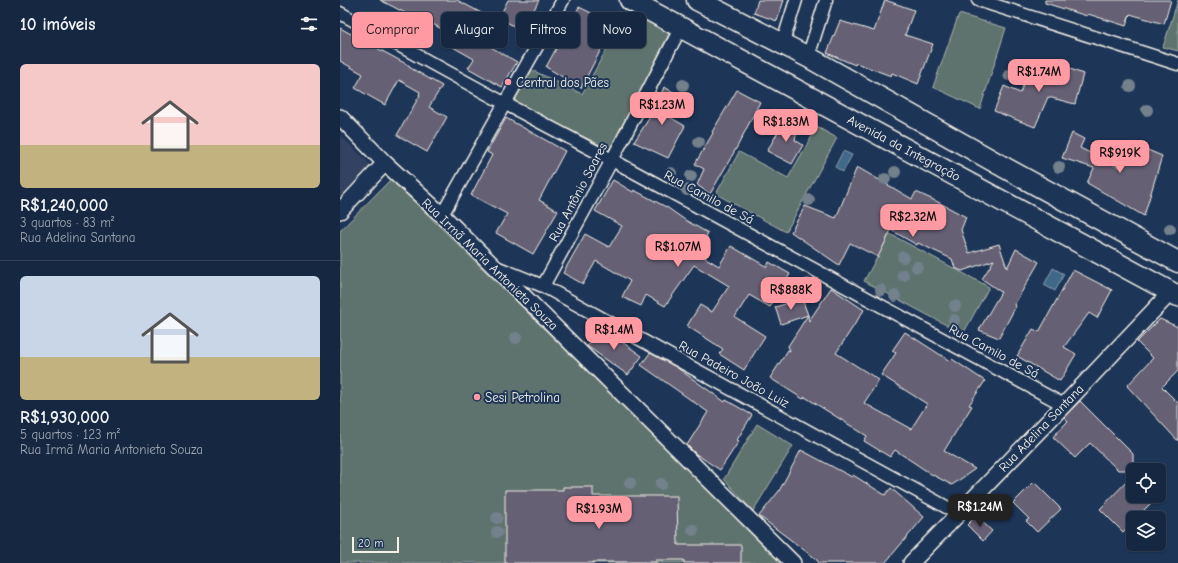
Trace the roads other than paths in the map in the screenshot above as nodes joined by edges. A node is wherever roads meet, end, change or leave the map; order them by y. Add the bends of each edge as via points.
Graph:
1 (563, 0) edge
2 (630, 0) edge
3 (697, 0) edge
4 (796, 0) edge
5 (826, 0) edge
6 (978, 0) edge
7 (340, 13) edge
8 (681, 27) junction
9 (782, 45) junction
10 (808, 57) junction
11 (1178, 64) edge
12 (504, 103) junction
13 (340, 117) edge
14 (612, 160) junction
15 (385, 163) junction
16 (1009, 170) junction
17 (994, 197) junction
18 (340, 211) edge
19 (1092, 214) junction
20 (442, 215) junction
21 (1076, 242) junction
22 (1178, 262) edge
23 (492, 265) junction
24 (543, 286) junction
25 (1174, 294) edge
26 (1064, 405) junction
27 (959, 514) junction
28 (793, 563) edge
29 (911, 563) edge

1 - 12 street
2 - 8 main road, Avenida da Integração
3 - 9 main road
4 - 9 street
5 - 10 street
6 - 11 street
7 - 12 street, Rua Camilo de Sá
8 - 14 street, Rua Antônio Soares
8 - 17 main road, Avenida da Integração
9 - 10 main road
10 - 16 main road
12 - 14 street, Rua Camilo de Sá
12 - 20 street
13 - 15 street, Rua Irmã Maria Antonieta Souza
14 - 24 street, Rua Antônio Soares
14 - 26 street, Rua Camilo de Sá
15 - 18 street
15 - 20 street, Rua Irmã Maria Antonieta Souza
16 - 17 main road
16 - 19 main road
17 - 21 main road, Avenida da Integração
19 - 21 main road
19 - 22 main road
20 - 23 street, Rua Irmã Maria Antonieta Souza
21 - 25 main road, Avenida da Integração
23 - 24 street, Rua Padeiro João Luiz
23 - 28 street, Rua Irmã Maria Antonieta Souza
24 - 27 street, Rua Padeiro João Luiz
25 - 26 street, Rua Adelina Santana
26 - 27 street, Rua Adelina Santana
27 - 29 street, Rua Adelina Santana

